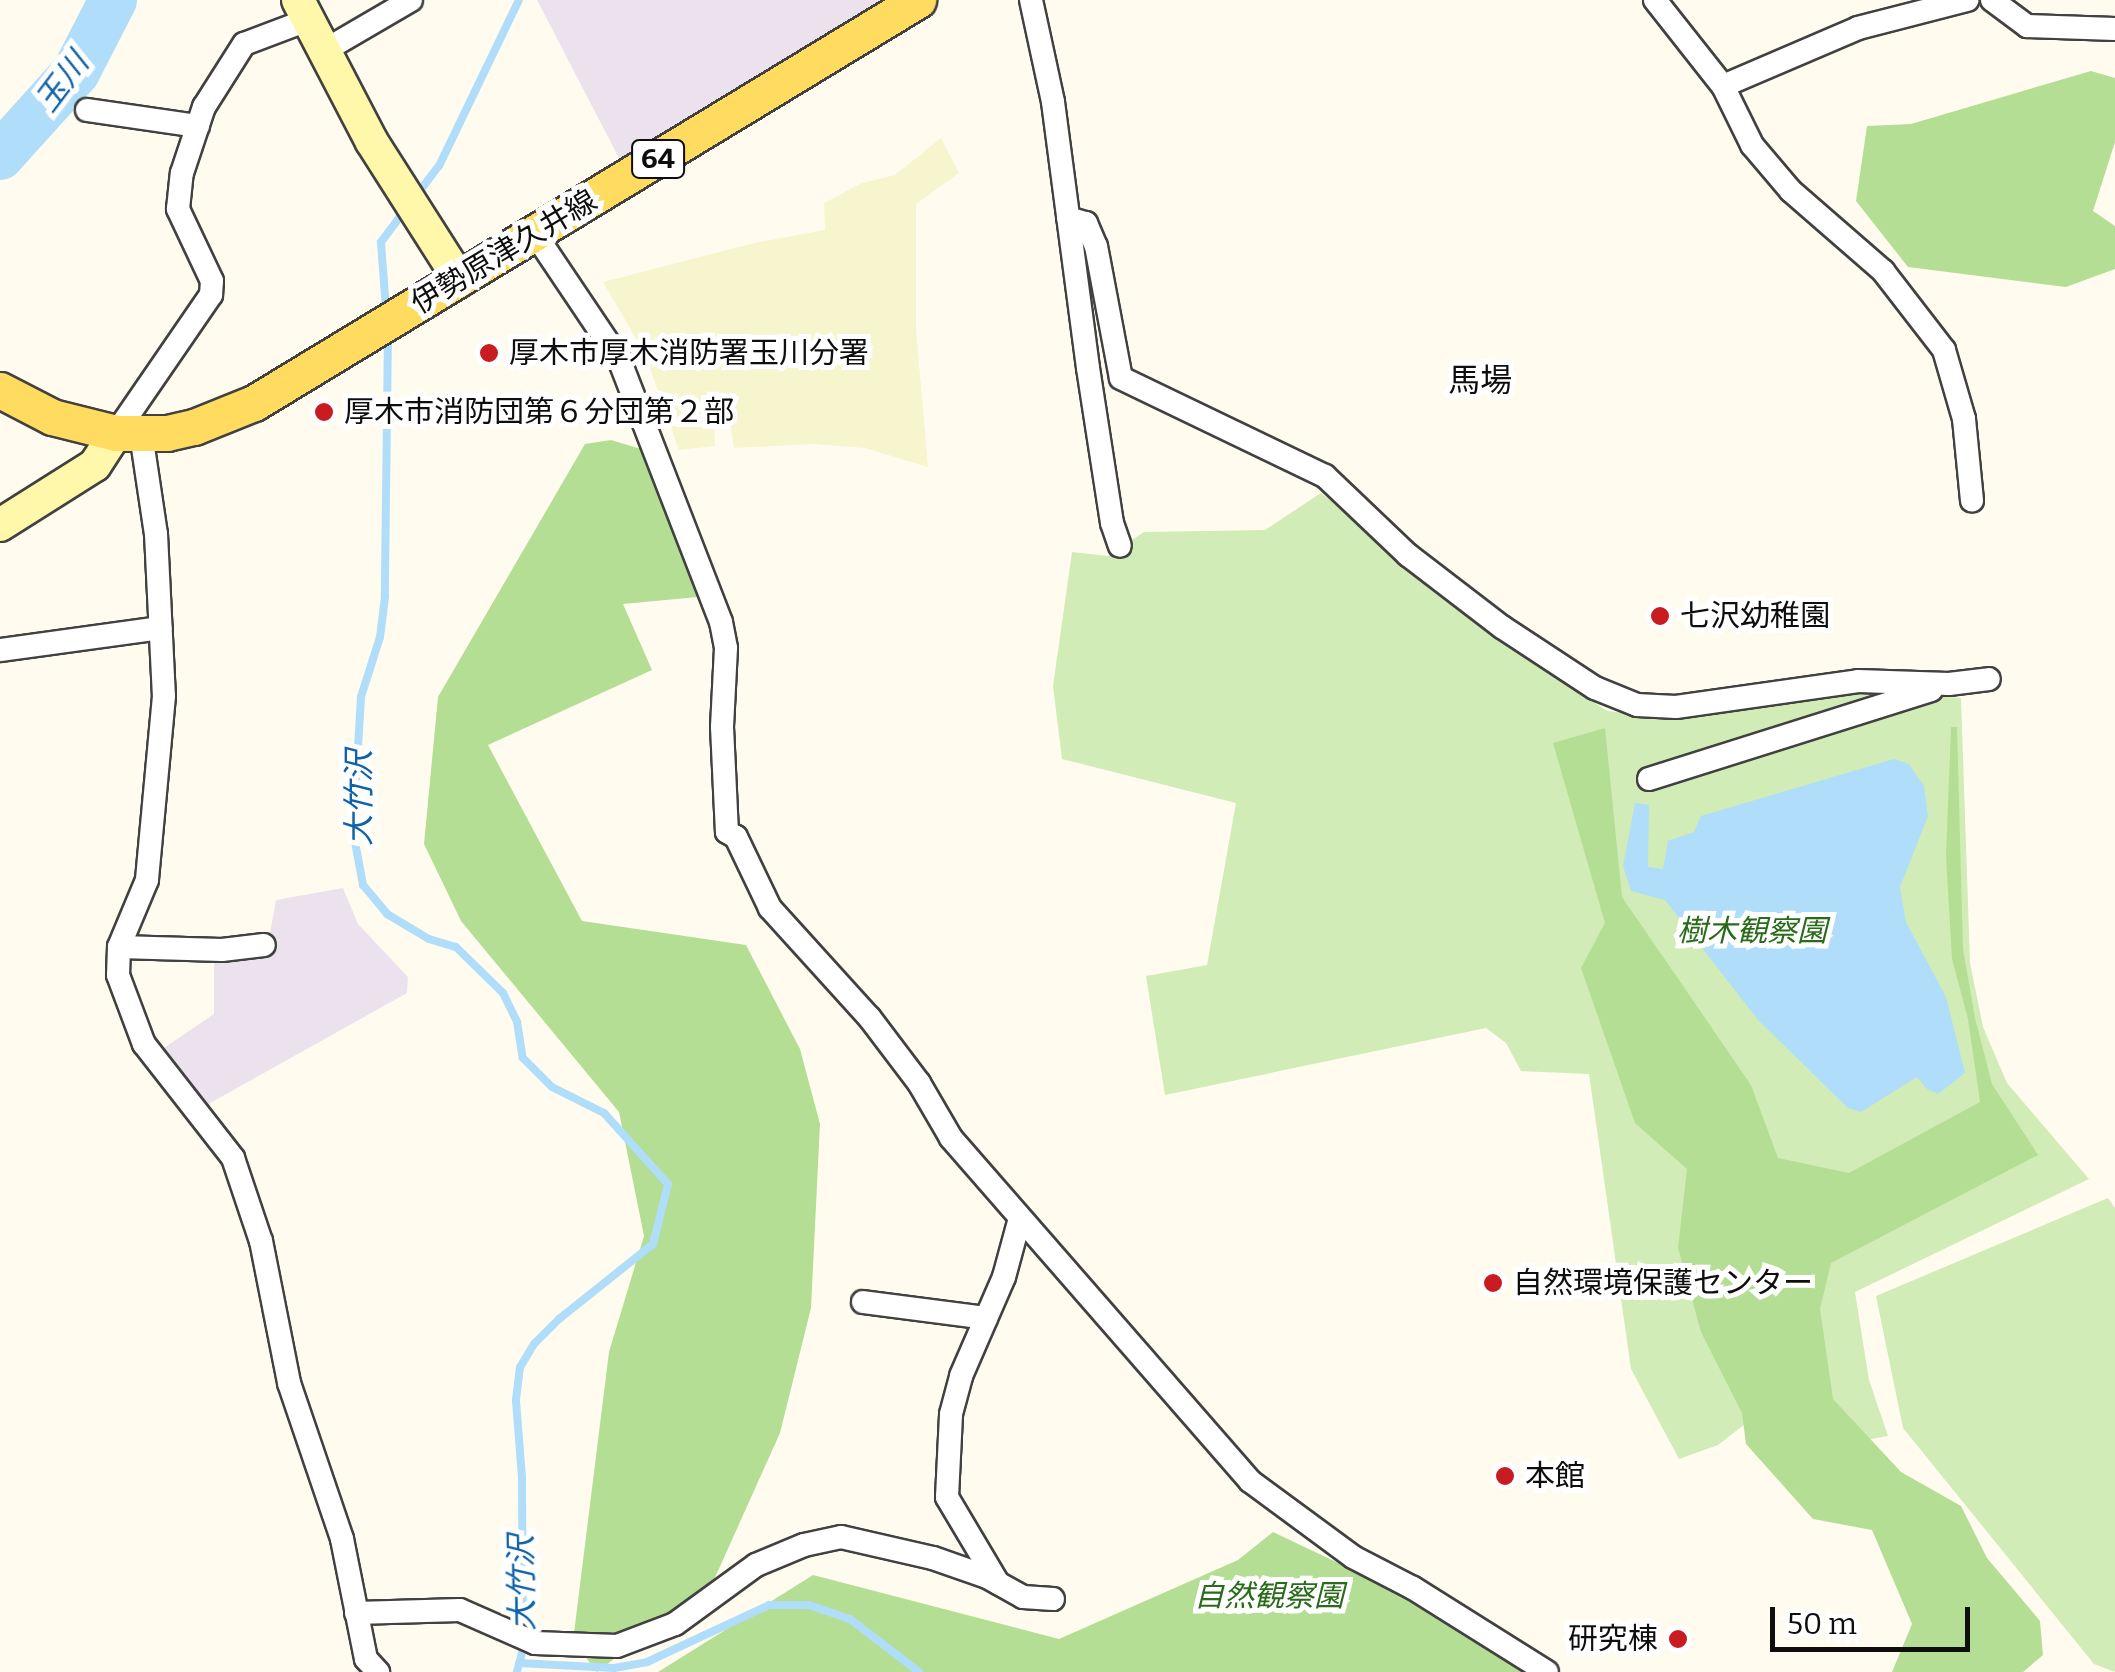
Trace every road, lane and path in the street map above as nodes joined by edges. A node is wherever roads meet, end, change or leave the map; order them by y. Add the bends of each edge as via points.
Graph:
1 (411, 0) edge
2 (918, 0) edge
3 (1031, 0) edge
4 (1655, 0) edge
5 (1967, 0) edge
6 (1992, 0) edge
7 (302, 10) edge
8 (2115, 29) edge
9 (322, 52) junction
10 (1723, 86) junction
11 (87, 110) dead end
12 (198, 126) junction
13 (1068, 218) junction
14 (535, 234) junction
15 (460, 280) junction
16 (0, 390) edge
17 (128, 434) junction
18 (1972, 501) dead end
19 (0, 525) edge
20 (1120, 546) dead end
21 (160, 628) junction
22 (0, 650) edge
23 (1989, 679) dead end
24 (1948, 684) junction
25 (1649, 779) dead end
26 (264, 945) dead end
27 (119, 947) junction
28 (1020, 1218) junction
29 (863, 1302) dead end
30 (986, 1318) junction
31 (998, 1583) junction
32 (1053, 1599) dead end
33 (356, 1613) junction
34 (378, 1672) edge
35 (1547, 1672) edge

1 - 9 street
2 - 14 main road, 伊勢原津久井線 / 64
3 - 13 street
4 - 10 street
5 - 10 street via 1858,28
6 - 8 street via 2027,26
7 - 9 street
7 - 12 street via 244,44
9 - 15 street
10 - 18 street via 1752,145 1791,191 1884,271 1944,350 1964,419
11 - 12 street
12 - 17 street via 178,209 212,281 211,296
13 - 20 street
13 - 24 street via 1086,222 1096,246 1121,378 1324,476 1408,555 1595,688 1638,705 1676,707 1858,681
14 - 15 main road, 伊勢原津久井線 / 64
14 - 28 street via 619,359 721,622 727,832 736,837 770,908 869,1018 951,1138
15 - 17 main road, 伊勢原津久井線 / 64 via 254,403 194,427
16 - 17 main road, 64 via 52,416
17 - 19 street via 95,465
17 - 21 street via 156,534
21 - 22 street
21 - 27 street via 164,696 156,817 147,880
23 - 24 street
24 - 25 street
26 - 27 street
27 - 33 street via 118,975 144,1044 233,1158 261,1241 289,1383 342,1539
28 - 30 street
28 - 35 street via 1208,1439 1266,1496 1364,1564
29 - 30 street
30 - 31 street via 950,1414 947,1497
31 - 32 street via 1024,1597
31 - 33 street via 933,1558 841,1537 756,1566 675,1624 617,1646 535,1643 460,1610
33 - 34 street via 366,1658

